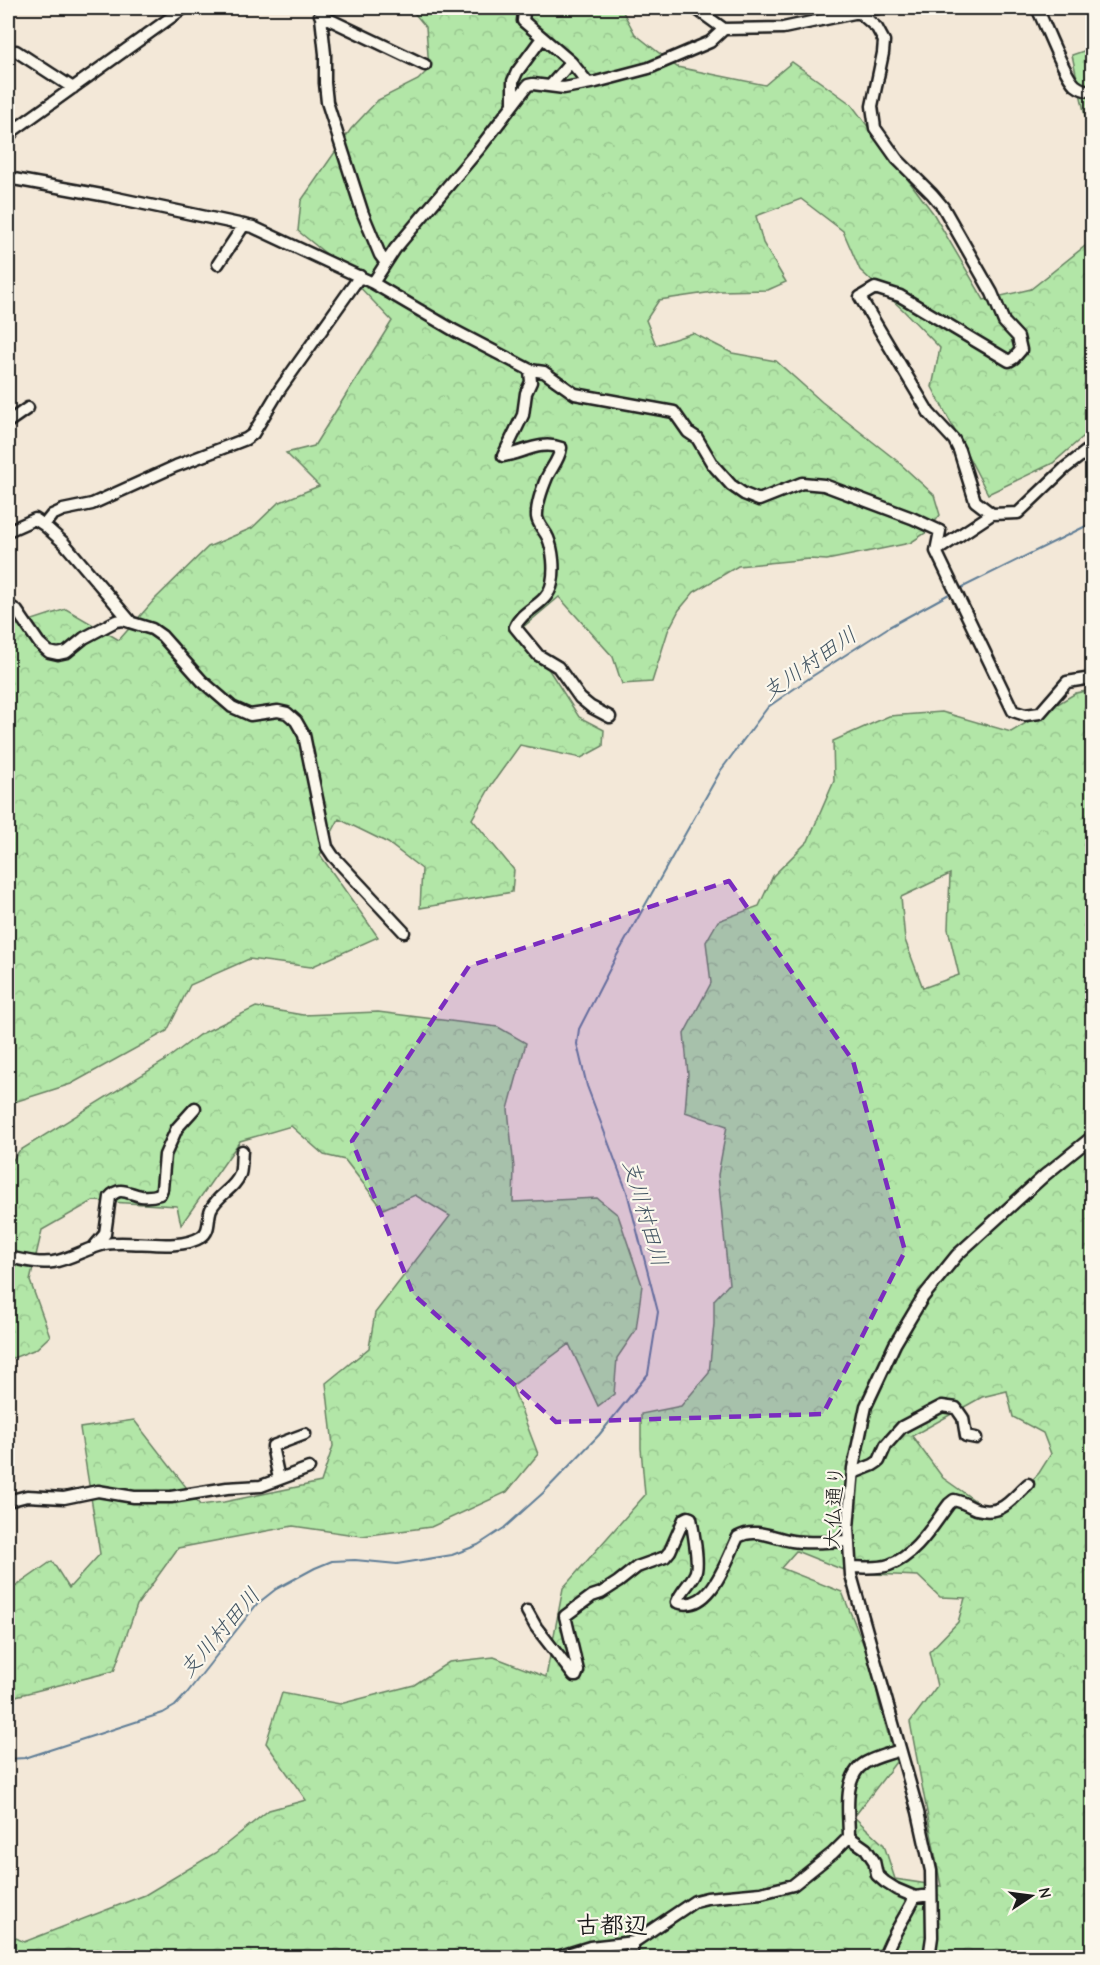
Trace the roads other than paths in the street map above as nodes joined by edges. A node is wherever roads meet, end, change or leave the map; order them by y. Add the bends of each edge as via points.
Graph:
1 (184, 8) edge
2 (526, 8) edge
3 (695, 8) edge
4 (878, 8) edge
5 (1037, 8) edge
6 (320, 11) edge
7 (860, 13) junction
8 (724, 29) junction
9 (542, 38) junction
10 (16, 51) dead end
11 (571, 62) junction
12 (425, 65) dead end
13 (519, 69) junction
14 (588, 83) junction
15 (533, 84) junction
16 (550, 86) junction
17 (73, 88) junction
18 (1092, 91) edge
19 (513, 104) junction
20 (8, 138) edge
21 (8, 178) edge
22 (244, 225) junction
23 (386, 263) junction
24 (218, 264) dead end
25 (360, 276) junction
26 (373, 283) junction
27 (530, 370) junction
28 (28, 408) dead end
29 (8, 422) edge
30 (1092, 447) edge
31 (992, 514) junction
32 (44, 525) junction
33 (8, 531) edge
34 (936, 551) junction
35 (8, 605) edge
36 (131, 622) junction
37 (1092, 678) edge
38 (610, 717) dead end
39 (404, 932) dead end
40 (195, 1108) dead end
41 (1092, 1137) edge
42 (242, 1151) dead end
43 (93, 1248) junction
44 (8, 1257) edge
45 (305, 1434) dead end
46 (975, 1438) dead end
47 (309, 1468) dead end
48 (853, 1473) junction
49 (279, 1479) junction
50 (1028, 1484) dead end
51 (8, 1501) edge
52 (849, 1541) junction
53 (850, 1567) junction
54 (527, 1611) dead end
55 (900, 1750) junction
56 (849, 1837) junction
57 (931, 1894) junction
58 (915, 1897) junction
59 (634, 1942) junction
60 (554, 1958) edge
61 (630, 1958) edge
62 (884, 1958) edge
63 (929, 1958) edge

1 - 17 street
2 - 9 street via 524,21
3 - 8 street
4 - 7 street
5 - 18 street via 1065,70 1075,85
6 - 12 street
6 - 23 street via 327,102 363,214
7 - 8 street via 783,28
7 - 31 street via 877,28 884,41 872,106 875,129 897,159 943,207 1004,322 1018,338 1021,350 1009,361 900,296 875,288 860,297 929,413 960,450 975,501
8 - 14 street via 711,42 648,68
9 - 11 street
9 - 13 street
10 - 17 street
11 - 14 street
11 - 16 street
13 - 15 street
13 - 19 street via 513,81
14 - 16 street via 564,88
15 - 16 street
15 - 19 street
17 - 20 street
19 - 23 street
21 - 22 street
22 - 24 street
22 - 25 street
23 - 26 street
25 - 26 street
25 - 32 street via 253,434 92,504 63,510
26 - 27 street
27 - 34 street via 544,372 575,394 674,412 703,445 713,465 744,494 759,500 801,483 824,485 940,531
27 - 38 street via 523,415 503,456 544,445 561,448 547,478 537,515 553,557 553,581 545,598 517,620 515,627 538,655 558,667 580,698
28 - 29 street
30 - 31 street via 1018,513
31 - 34 street
32 - 33 street via 35,519
32 - 36 street
34 - 37 street via 1014,711 1024,715 1040,713 1067,682
35 - 36 street via 17,611 39,643 58,654 116,621
36 - 39 street via 162,636 202,681 232,707 249,715 278,711 296,721 309,755 327,847
40 - 43 street via 177,1128 165,1155 160,1194 142,1196 123,1190 113,1193 105,1233
41 - 48 street, 大仏通り via 957,1255 923,1297 895,1344 866,1406
42 - 43 street via 240,1172 234,1185 216,1200 203,1236 192,1242 107,1244
43 - 44 street via 54,1262 33,1263
45 - 49 street via 273,1446
46 - 48 street via 966,1436 963,1418 956,1408 942,1406 902,1426 885,1445 879,1461
47 - 49 street
48 - 52 street, 大仏通り
49 - 51 street via 261,1486 171,1497 134,1497 98,1491 64,1498 27,1496
50 - 53 street via 998,1511 972,1508 954,1500 904,1558 887,1566
52 - 53 street, 大仏通り
52 - 54 street via 793,1541 758,1533 743,1534 714,1586 700,1598 682,1604 677,1602 679,1596 696,1573 697,1564 688,1517 665,1557 637,1567 565,1616 576,1676
53 - 55 street, 大仏通り
55 - 56 street via 864,1763 853,1775 849,1789
55 - 57 street, 大仏通り via 931,1871
56 - 58 street via 866,1849 877,1875
56 - 59 street via 793,1885 694,1901
57 - 58 street
57 - 63 street, 大仏通り
58 - 62 street
59 - 60 street via 590,1947
59 - 61 street

